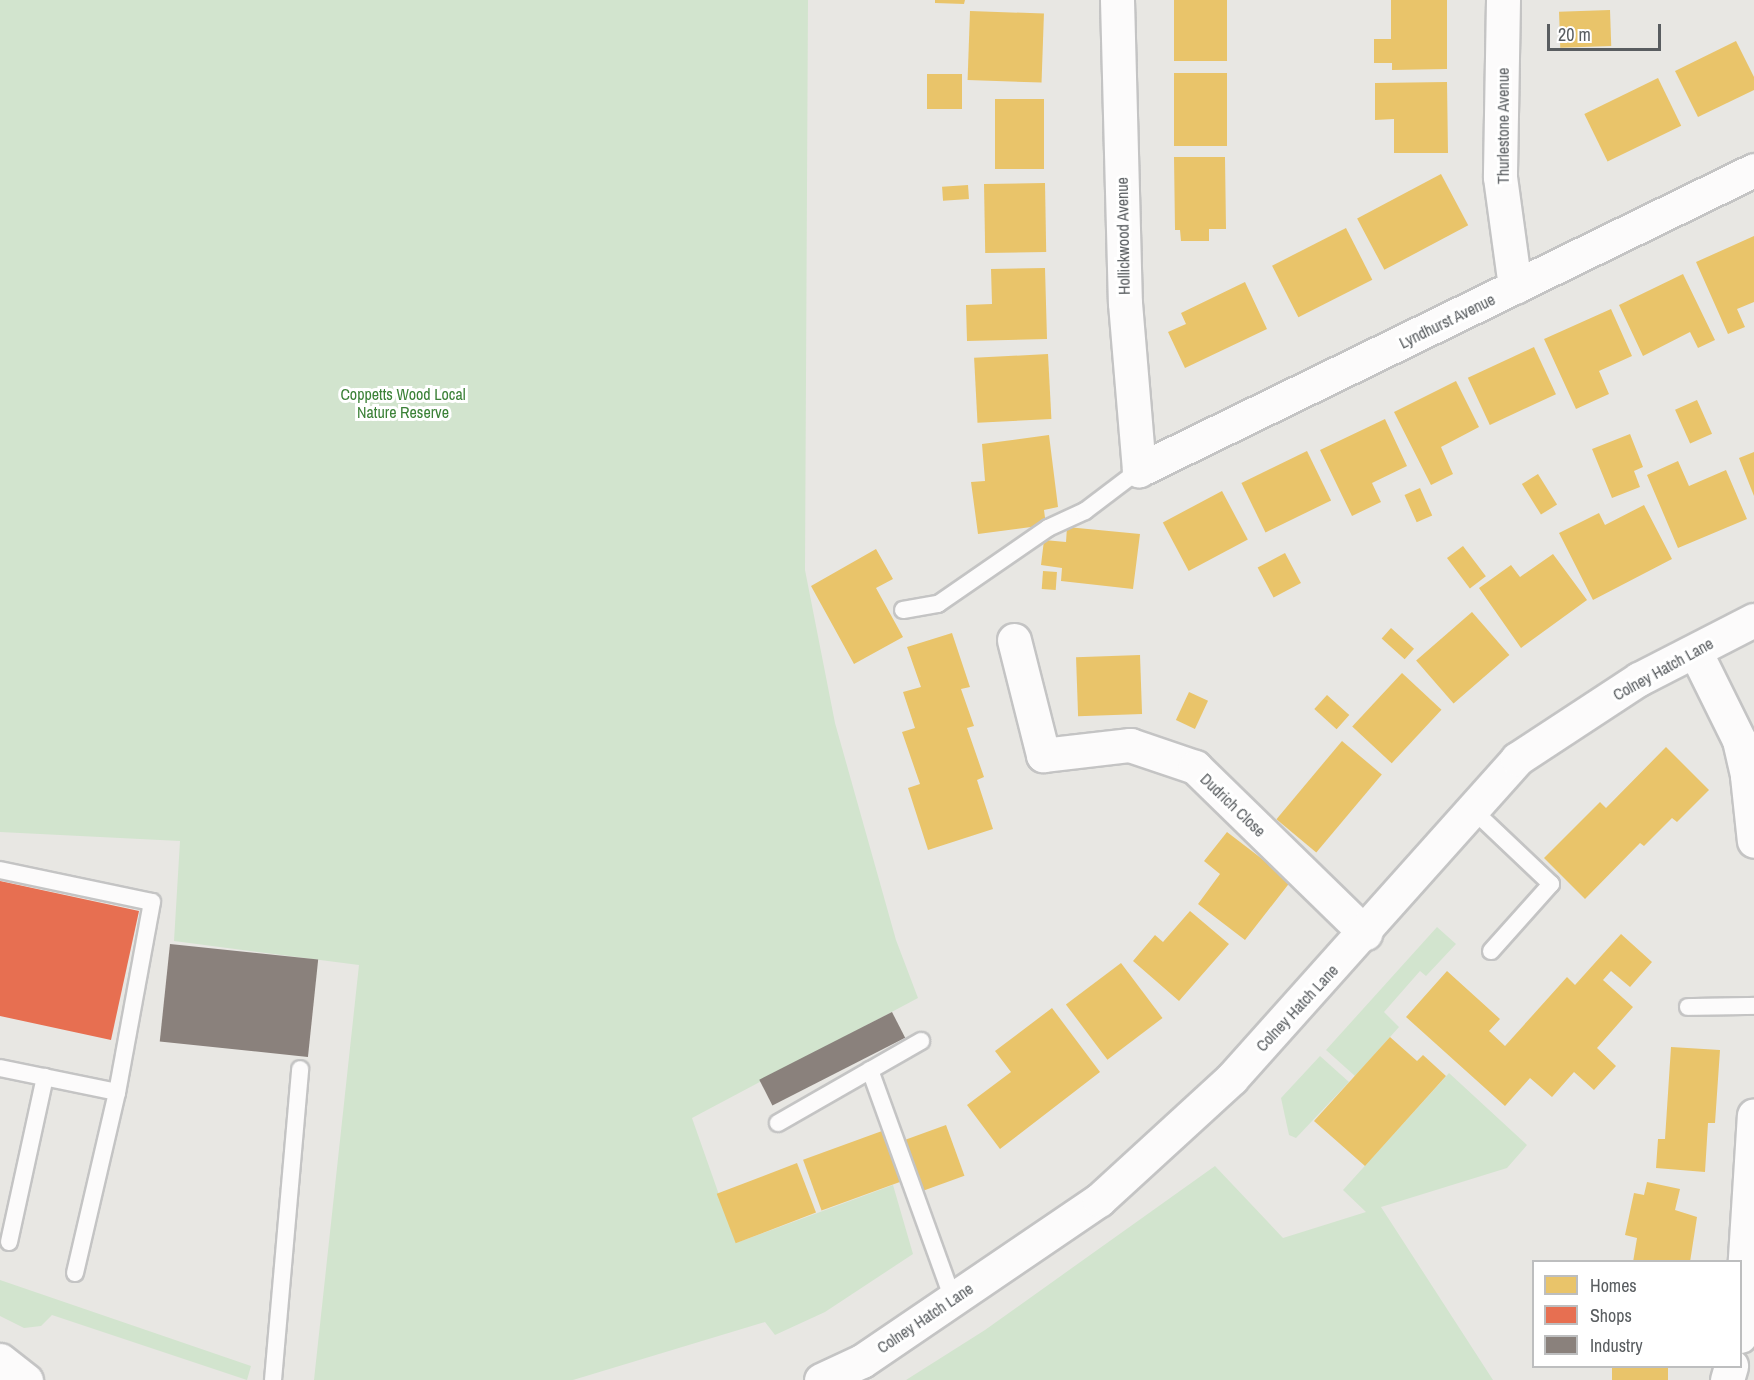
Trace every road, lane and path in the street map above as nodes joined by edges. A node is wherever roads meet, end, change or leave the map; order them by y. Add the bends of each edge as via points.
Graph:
1 (1118, 0) edge
2 (1503, 0) edge
3 (1754, 170) edge
4 (1515, 287) junction
5 (1139, 470) junction
6 (903, 610) dead end
7 (1754, 620) edge
8 (1014, 640) dead end
9 (1695, 651) junction
10 (1751, 775) edge
11 (1472, 809) junction
12 (1754, 841) edge
13 (0, 870) edge
14 (1365, 933) junction
15 (1491, 951) dead end
16 (1754, 1006) edge
17 (1688, 1007) dead end
18 (921, 1041) dead end
19 (0, 1068) edge
20 (300, 1069) dead end
21 (870, 1070) junction
22 (45, 1077) junction
23 (117, 1092) junction
24 (1754, 1115) edge
25 (778, 1123) dead end
26 (9, 1242) dead end
27 (75, 1273) dead end
28 (953, 1299) junction
29 (1746, 1334) edge
30 (0, 1360) edge
31 (26, 1380) edge
32 (273, 1380) edge
33 (821, 1380) edge

1 - 5 street, Hollickwood Avenue via 1125,303
2 - 4 street, Thurlestone Avenue via 1500,177
3 - 4 street, Lyndhurst Avenue
4 - 5 street, Lyndhurst Avenue
5 - 6 lane via 1085,511 1047,528 938,604
7 - 9 street, Colney Hatch Lane
8 - 14 street, Dudrich Close via 1043,755 1130,745 1195,767
9 - 10 street
9 - 11 street, Colney Hatch Lane via 1639,679 1517,759
10 - 12 street
11 - 14 street, Colney Hatch Lane
11 - 15 lane via 1551,884
13 - 23 lane via 152,902
14 - 28 street, Colney Hatch Lane via 1232,1078 1107,1193
16 - 17 lane
18 - 21 lane
19 - 22 lane
20 - 32 lane
21 - 25 lane
21 - 28 lane
22 - 23 lane
22 - 26 lane
23 - 27 lane
24 - 29 street
28 - 33 street, Colney Hatch Lane via 862,1361
30 - 31 street

